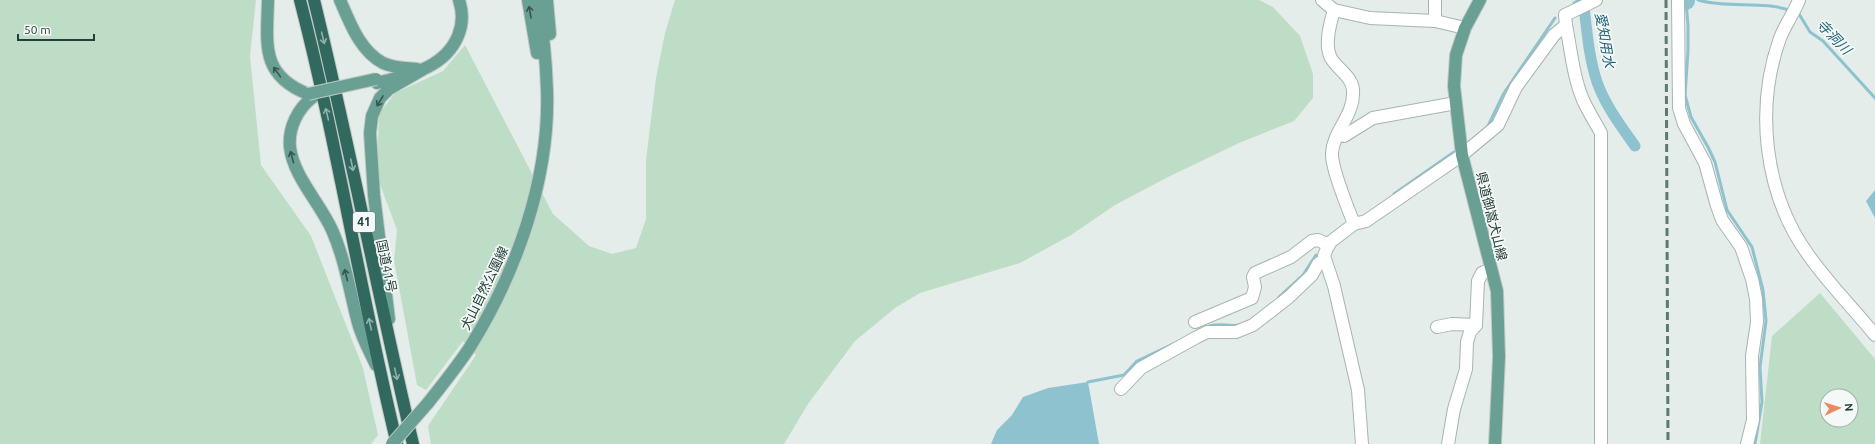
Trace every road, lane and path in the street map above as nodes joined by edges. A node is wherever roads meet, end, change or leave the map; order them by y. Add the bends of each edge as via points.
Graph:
1 (268, 0) edge
2 (300, 0) edge
3 (314, 0) edge
4 (340, 0) edge
5 (459, 0) edge
6 (528, 0) edge
7 (538, 0) edge
8 (547, 0) edge
9 (1322, 0) edge
10 (1435, 0) edge
11 (1480, 0) edge
12 (1596, 0) edge
13 (1678, 0) edge
14 (1798, 3) edge
15 (1334, 10) junction
16 (1435, 21) junction
17 (1566, 25) junction
18 (1465, 28) junction
19 (422, 70) junction
20 (547, 91) junction
21 (311, 95) junction
22 (1456, 103) junction
23 (1339, 134) junction
24 (1462, 155) junction
25 (1354, 224) junction
26 (1328, 245) junction
27 (1324, 260) junction
28 (1491, 269) junction
29 (1195, 322) dead end
30 (1476, 325) junction
31 (1437, 327) dead end
32 (1875, 335) edge
33 (392, 358) junction
34 (381, 378) junction
35 (1121, 389) dead end
36 (392, 444) edge
37 (397, 444) edge
38 (412, 444) edge
39 (1362, 444) edge
40 (1448, 444) edge
41 (1495, 444) edge
42 (1601, 444) edge
43 (1747, 444) edge

21 -> 1 main road via 288,84 271,63 267,47
34 -> 2 highway, 41 via 331,133
3 -> 33 highway, 国道41号 / 41 via 338,100
4 - 19 main road via 360,41 370,54 384,63 400,68
5 - 19 main road via 462,8 462,27 454,47 438,62
20 -> 6 main road via 537,54
7 - 20 main road, 犬山自然公園線
8 - 20 main road via 550,60
9 - 15 street
10 - 16 street
11 - 18 main road, 県道御嵩犬山線
12 - 17 street via 1565,15
13 - 43 street via 1679,108 1684,124 1705,163 1722,220 1745,256 1756,299 1757,322 1752,356 1753,420
14 - 32 street via 1775,54 1767,99 1766,132 1770,167 1785,213 1807,253
15 - 16 street via 1370,18
15 - 23 street via 1328,50 1331,58 1349,79 1353,89 1352,104
16 - 18 street
17 - 24 street via 1554,35 1516,87 1498,125
17 - 42 street via 1581,95 1601,133
18 - 22 main road, 県道御嵩犬山線 via 1456,55
19 - 21 main road
19 -> 33 main road via 389,89 380,98 372,116 370,133 374,195 387,294
20 - 36 main road, 犬山自然公園線, bridge via 542,158 530,217 505,281 469,348 428,403
34 -> 21 main road via 359,325 332,230 292,160 290,130
22 - 23 street via 1373,118 1351,133 1344,136
22 - 24 main road, 県道御嵩犬山線
23 - 25 street via 1332,154
24 - 25 street via 1366,221
24 - 28 main road, 県道御嵩犬山線
25 - 26 street
26 - 27 street
26 - 29 street via 1318,240 1312,241 1291,257 1255,273 1252,298
27 - 35 street via 1288,297 1253,325 1236,332 1207,332 1141,368
27 - 39 street via 1334,286 1358,390
28 - 30 street via 1482,273 1478,281
28 - 41 main road, 県道御嵩犬山線 via 1497,291 1499,322
30 - 31 street via 1452,324
30 - 40 street via 1470,332 1467,342 1466,369 1454,408
33 -> 38 highway, 国道41号 / 41
34 - 37 highway, 41

